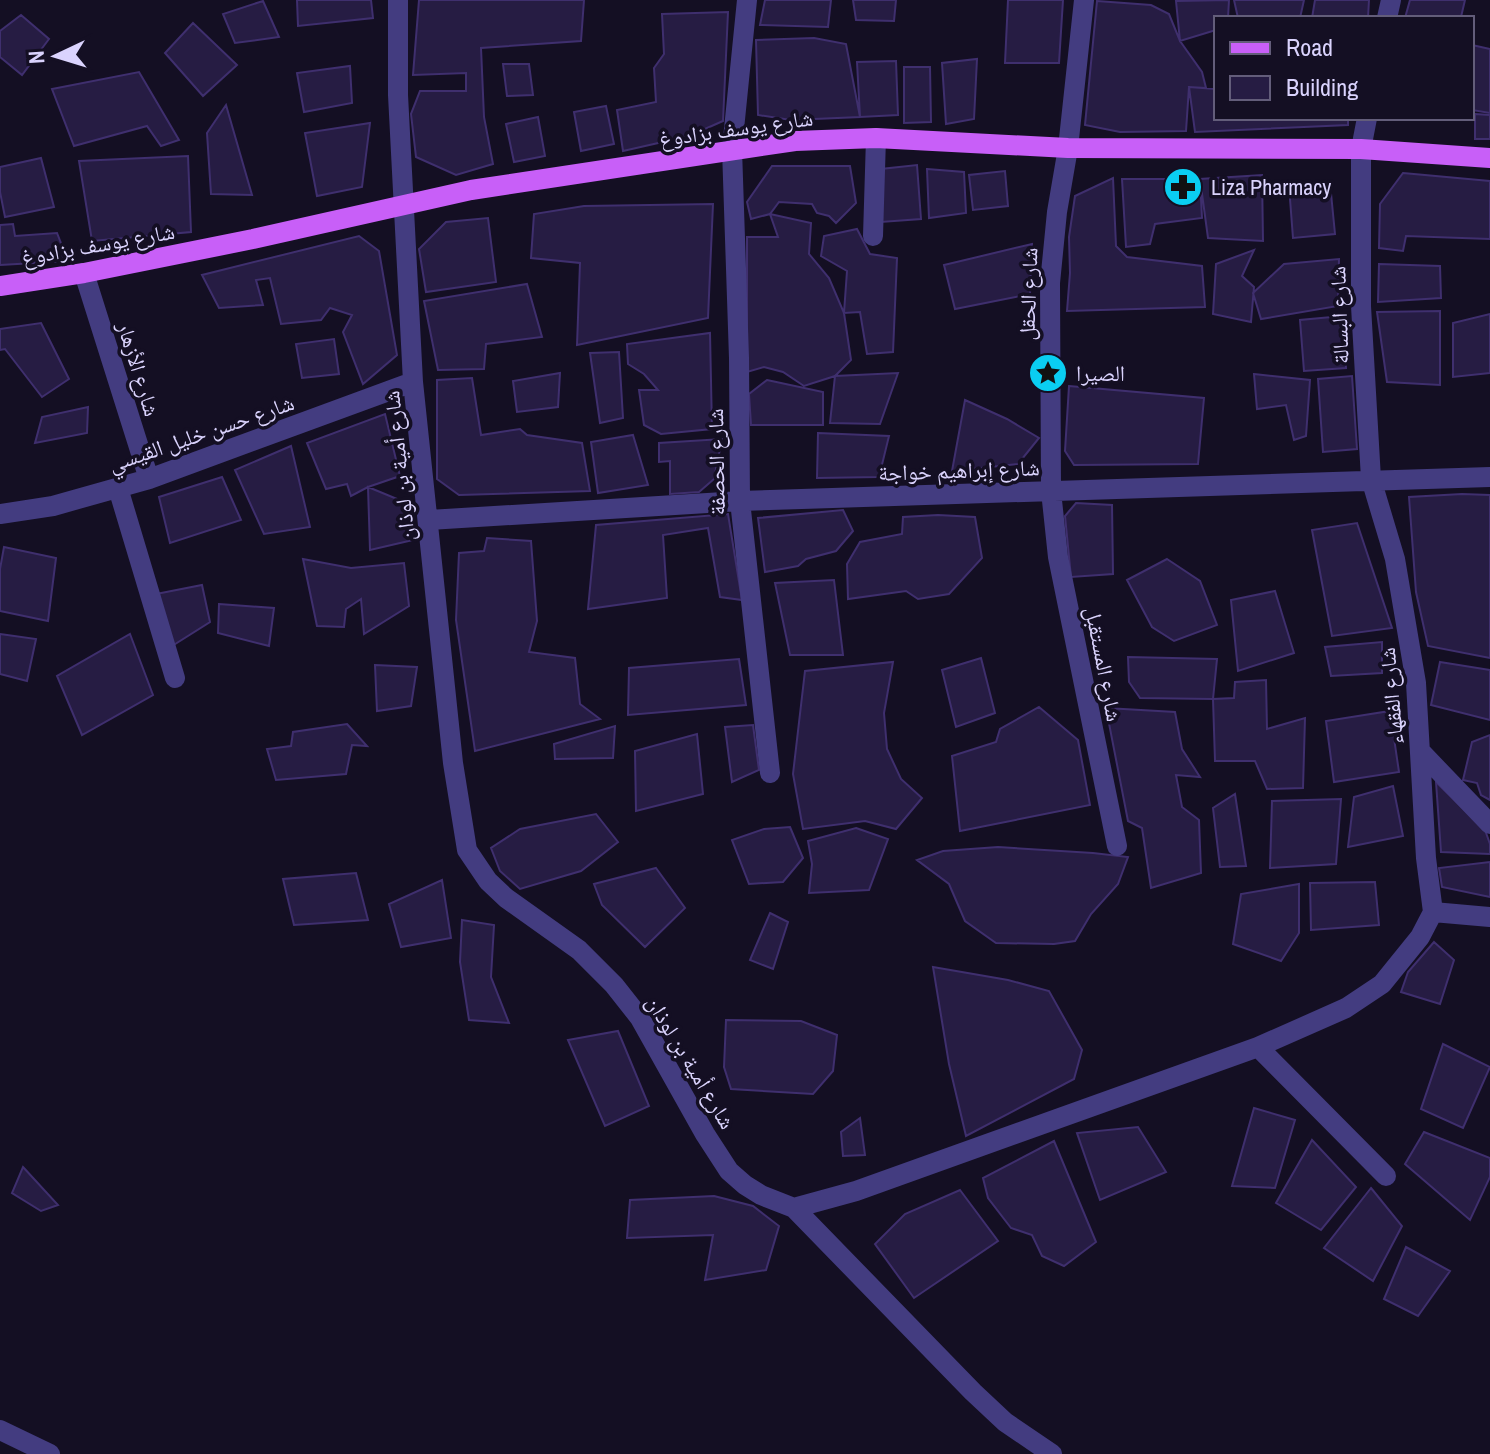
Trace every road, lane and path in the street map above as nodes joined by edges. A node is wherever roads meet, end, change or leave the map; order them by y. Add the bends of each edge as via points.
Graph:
1 (398, 0) edge
2 (747, 0) edge
3 (1084, 0) edge
4 (1367, 120) edge
5 (876, 138) junction
6 (1068, 148) junction
7 (732, 149) junction
8 (1361, 149) junction
9 (1490, 158) edge
10 (402, 204) junction
11 (873, 236) dead end
12 (84, 273) junction
13 (0, 286) edge
14 (413, 382) junction
15 (1490, 477) edge
16 (149, 479) junction
17 (1371, 479) junction
18 (118, 488) junction
19 (1051, 491) junction
20 (740, 501) junction
21 (0, 514) edge
22 (429, 520) junction
23 (175, 678) dead end
24 (1420, 751) junction
25 (770, 773) dead end
26 (1490, 824) edge
27 (1117, 846) dead end
28 (1433, 912) junction
29 (1490, 917) edge
30 (1258, 1047) junction
31 (1386, 1176) dead end
32 (794, 1208) junction
33 (0, 1430) edge
34 (50, 1454) edge
35 (1052, 1454) edge

1 - 10 street, شارع أمية بن لوذان
2 - 7 street, شارع الحصفة
3 - 6 street, شارع الحقل
4 - 8 street, شارع البسالة
5 - 6 main road, شارع يوسف بزادوغ
5 - 7 main road, شارع يوسف بزادوغ
5 - 11 street
6 - 8 main road, شارع يوسف بزادوغ
6 - 19 street, شارع الحقل via 1050,283
7 - 10 main road, شارع يوسف بزادوغ
7 - 20 street, شارع الحصفة
8 - 9 main road, شارع يوسف بزادوغ
8 - 17 street, شارع البسالة via 1361,306
10 - 12 main road, شارع يوسف بزادوغ
10 - 14 street, شارع أمية بن لوذان
12 - 13 main road, شارع يوسف بزادوغ
12 - 16 street, شارع الأزهار
14 - 16 street, شارع حسن خليل القيسي
14 - 22 street, شارع أمية بن لوذان
15 - 17 street, شارع إبراهيم خواجة
16 - 18 street, شارع حسن خليل القيسي
17 - 19 street, شارع إبراهيم خواجة
17 - 24 street, شارع الفقهاء via 1407,622
18 - 21 street, شارع حسن خليل القيسي
18 - 23 street
19 - 20 street, شارع إبراهيم خواجة
19 - 27 street, شارع المستقبل via 1061,571
20 - 22 street, شارع إبراهيم خواجة
20 - 25 street, شارع الحصفة
22 - 32 street, شارع أمية بن لوذان via 467,850 506,898 579,950 623,996 729,1171 761,1195
24 - 26 street
24 - 28 street, شارع الفقهاء
28 - 29 street
28 - 30 street via 1420,937 1373,991
30 - 31 street
30 - 32 street via 856,1191
32 - 35 street via 973,1392
33 - 34 street

